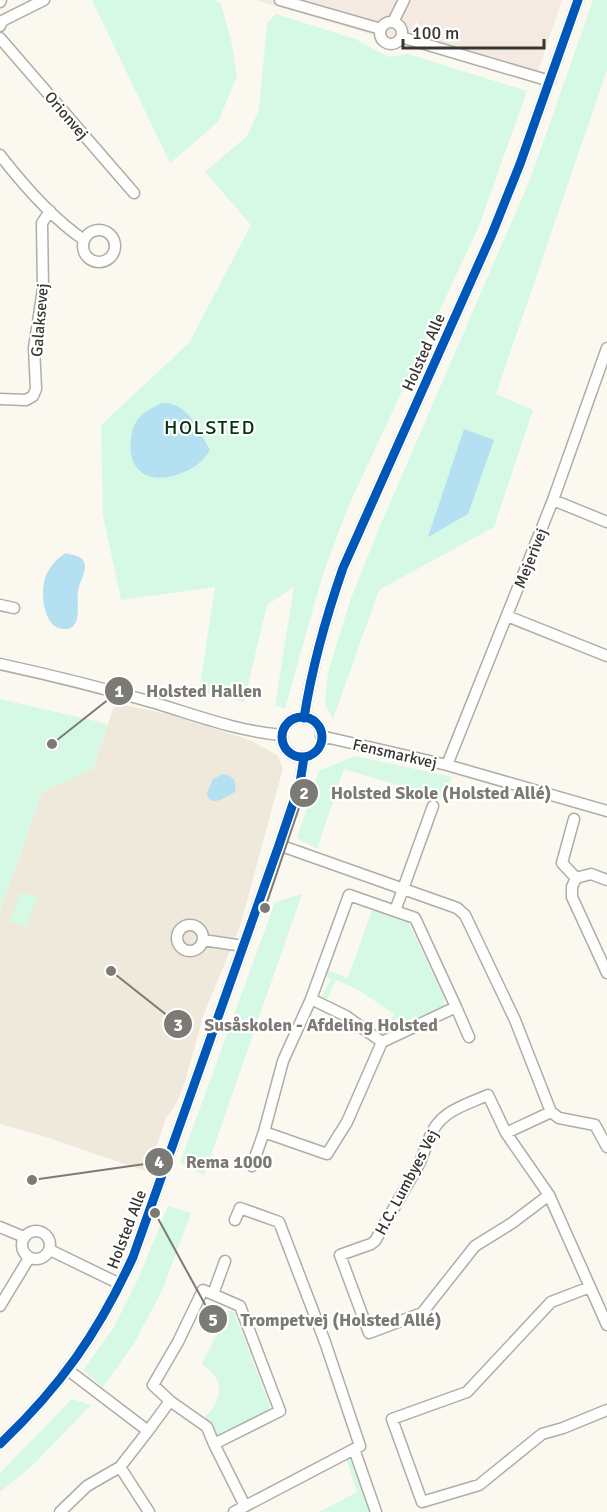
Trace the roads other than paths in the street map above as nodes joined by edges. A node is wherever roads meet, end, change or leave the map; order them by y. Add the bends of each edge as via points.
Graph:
1 (44, 0) edge
2 (280, 0) edge
3 (404, 0) edge
4 (578, 0) edge
5 (393, 22) junction
6 (0, 26) edge
7 (381, 29) junction
8 (401, 37) junction
9 (0, 38) edge
10 (549, 81) junction
11 (0, 157) edge
12 (134, 193) dead end
13 (50, 212) junction
14 (84, 240) dead end
15 (607, 348) edge
16 (0, 399) edge
17 (553, 500) junction
18 (607, 522) edge
19 (0, 605) edge
20 (14, 608) dead end
21 (507, 616) junction
22 (607, 656) edge
23 (0, 664) edge
24 (304, 718) junction
25 (282, 735) junction
26 (321, 736) junction
27 (304, 757) junction
28 (447, 765) junction
29 (433, 806) dead end
30 (607, 811) edge
31 (574, 819) dead end
32 (279, 845) junction
33 (576, 878) junction
34 (607, 880) edge
35 (403, 889) junction
36 (395, 911) junction
37 (203, 940) dead end
38 (243, 945) junction
39 (607, 973) edge
40 (311, 999) junction
41 (456, 1007) junction
42 (470, 1037) dead end
43 (382, 1042) junction
44 (551, 1112) junction
45 (264, 1132) junction
46 (506, 1133) junction
47 (607, 1147) edge
48 (252, 1166) dead end
49 (549, 1195) junction
50 (236, 1220) dead end
51 (0, 1227) edge
52 (24, 1237) junction
53 (50, 1250) junction
54 (29, 1258) junction
55 (225, 1261) dead end
56 (120, 1284) junction
57 (590, 1287) junction
58 (213, 1294) junction
59 (0, 1306) edge
60 (606, 1322) edge
61 (69, 1370) junction
62 (170, 1401) junction
63 (607, 1410) edge
64 (148, 1431) junction
65 (0, 1443) edge
66 (214, 1444) junction
67 (354, 1449) junction
68 (120, 1467) junction
69 (246, 1506) junction
70 (60, 1512) edge
71 (148, 1512) edge
72 (234, 1512) edge
73 (376, 1512) edge

1 - 6 street via 2,21
2 - 7 street
3 - 5 street
4 - 10 street, Holsted Alle
5 - 7 street
5 - 8 street via 401,27
7 - 8 street via 380,36 385,42 393,44
8 - 10 street
9 - 12 street, Orionvej
10 - 24 street, Holsted Alle via 492,234 343,568 316,656
11 - 13 street
13 - 14 street
13 - 16 street, Galaksevej via 42,223 43,289 34,348 36,389 26,400
15 - 17 street, Mejerivej
17 - 18 street
17 - 21 street, Mejerivej
19 - 20 street
21 - 22 street
21 - 28 street, Mejerivej
23 - 25 street via 120,693 228,726
24 - 25 street via 291,721
24 - 26 street via 316,724
25 - 27 street via 284,747
26 - 27 street via 314,753
26 - 28 street, Fensmarkvej
27 - 32 street, Holsted Alle via 300,783
28 - 30 street, Fensmarkvej
29 - 35 street
31 - 33 street via 561,863
32 - 35 street
32 - 38 street, Holsted Alle
33 - 34 street via 591,874
33 - 39 street via 572,897
35 - 36 street
35 - 44 street via 458,908 465,915 515,1020
36 - 40 street via 349,895
36 - 41 street via 415,918
37 - 38 street
38 - 56 street, Holsted Alle via 133,1257
40 - 43 street via 346,1016
40 - 45 street via 283,1061
41 - 42 street
41 - 43 street
43 - 45 street via 347,1122 327,1154
44 - 46 street
44 - 47 street via 559,1118 595,1125
45 - 48 street
46 - 49 street, H.C. Lumbyes Vej
46 - 49 street, H.C. Lumbyes Vej via 488,1095 442,1116 375,1241 340,1256 369,1333 422,1313 475,1246
49 - 57 street, H.C. Lumbyes Vej
50 - 67 street via 240,1209 279,1221 360,1446
51 - 52 street
52 - 53 street via 41,1232 48,1237
52 - 54 street via 23,1251
53 - 54 street via 42,1259
53 - 56 street
54 - 59 street
55 - 58 street
56 - 61 street, Holsted Alle via 104,1318
57 - 60 street, H.C. Lumbyes Vej
57 - 63 street via 551,1302 467,1392 393,1419 422,1502 479,1485 542,1434
58 - 62 street via 203,1290 153,1386
58 - 66 street via 240,1306 280,1411
61 - 64 street
61 - 65 street, Holsted Alle via 28,1418
62 - 64 street
62 - 66 street via 207,1426
64 - 68 street
66 - 69 street
67 - 69 street
67 - 73 street
68 - 70 street via 87,1486
68 - 71 street
69 - 72 street

